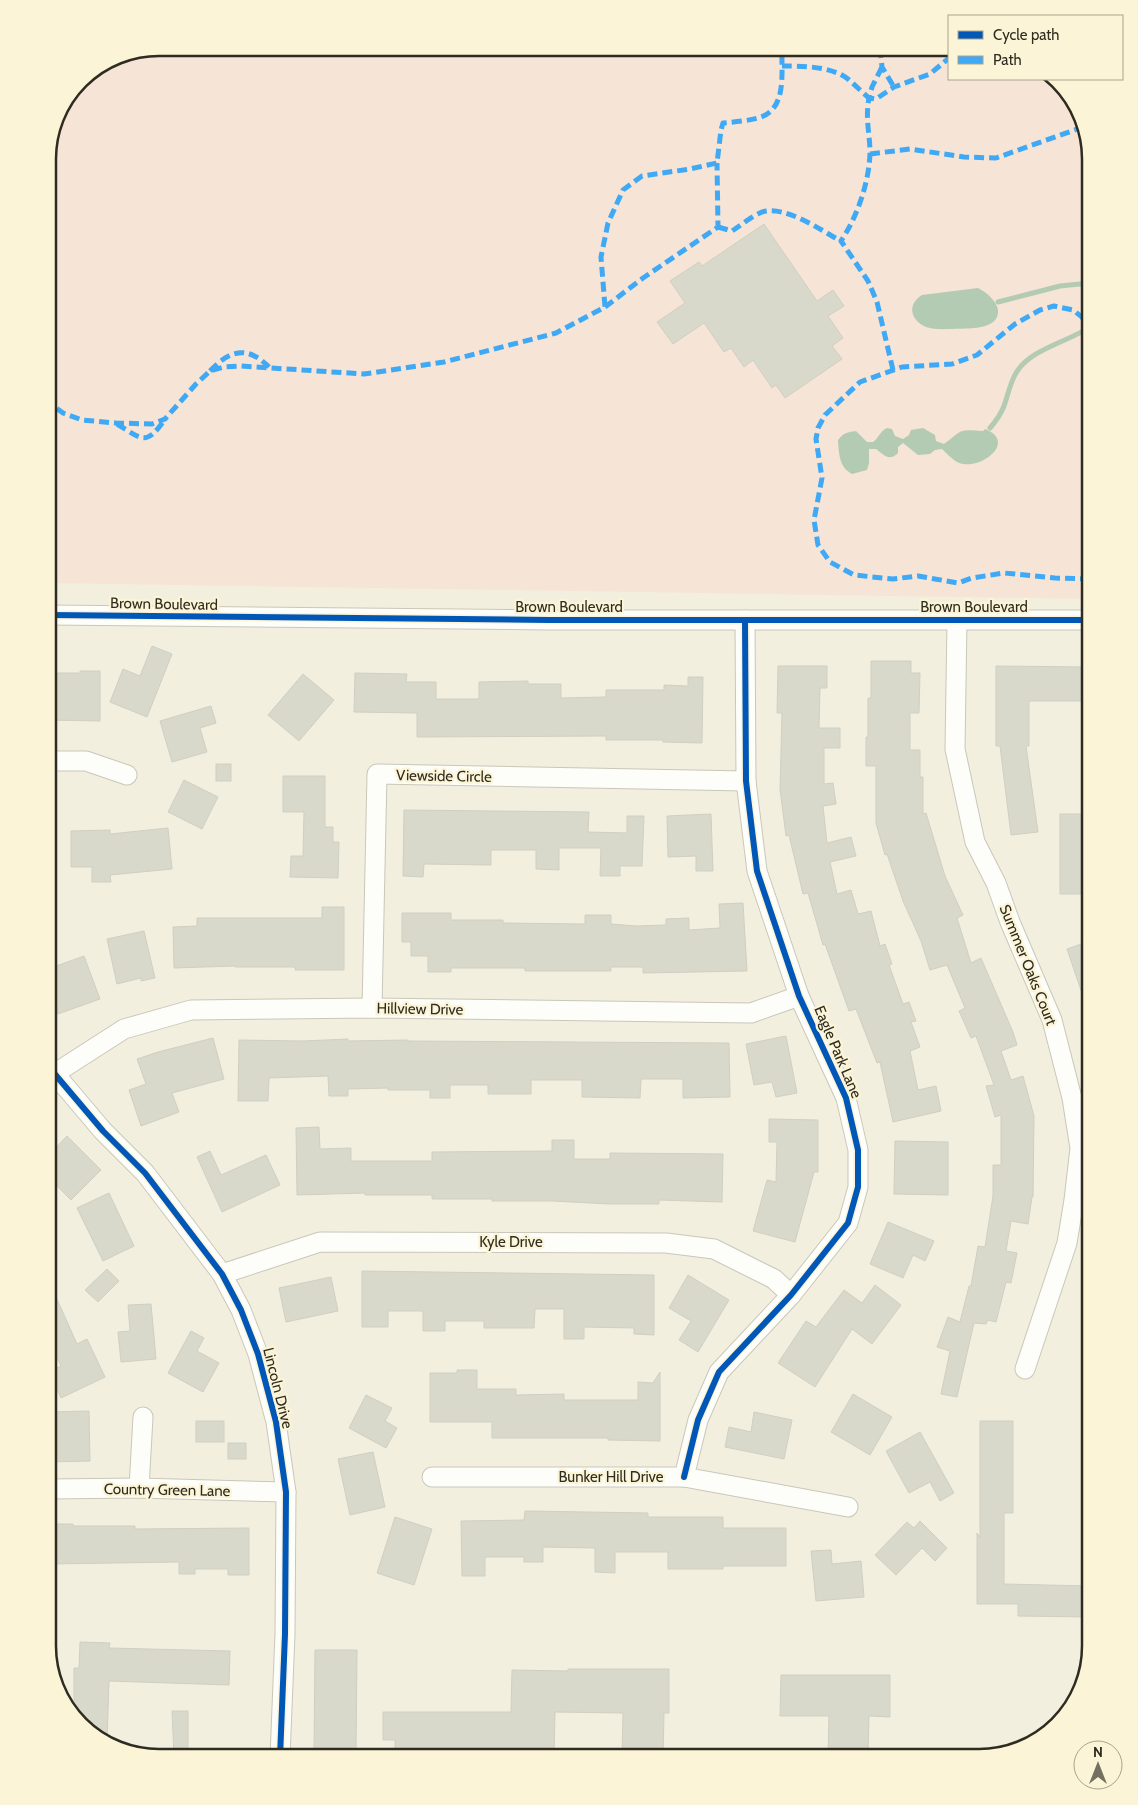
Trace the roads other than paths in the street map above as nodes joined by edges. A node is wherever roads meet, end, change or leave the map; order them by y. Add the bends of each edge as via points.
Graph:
1 (56, 615) edge
2 (745, 620) junction
3 (958, 620) junction
4 (1082, 620) edge
5 (56, 761) edge
6 (127, 775) dead end
7 (746, 781) junction
8 (800, 996) junction
9 (372, 1008) junction
10 (56, 1067) edge
11 (56, 1076) edge
12 (222, 1274) junction
13 (791, 1295) junction
14 (1025, 1369) dead end
15 (143, 1417) dead end
16 (432, 1476) dead end
17 (684, 1477) junction
18 (140, 1488) junction
19 (56, 1489) edge
20 (286, 1492) junction
21 (848, 1507) dead end
22 (280, 1749) edge

1 - 2 street, Brown Boulevard
2 - 3 street, Brown Boulevard
2 - 7 street, Eagle Park Lane
3 - 4 street, Brown Boulevard
3 - 14 street, Summer Oaks Court via 955,749 974,842 996,883 1052,1020 1072,1098 1080,1148 1067,1244
5 - 6 street via 86,761
7 - 8 street, Eagle Park Lane via 757,871
7 - 9 street, Viewside Circle via 377,774
8 - 9 street, Hillview Drive via 751,1013
8 - 13 street, Eagle Park Lane via 846,1098 858,1150 858,1187 848,1223
9 - 10 street, Hillview Drive via 191,1010 124,1030
11 - 12 street, Lincoln Drive via 103,1131 145,1173
12 - 13 street, Kyle Drive via 320,1242 666,1243 714,1249 774,1278
12 - 20 street, Lincoln Drive via 241,1310 258,1354 276,1422
13 - 17 street, Eagle Park Lane via 719,1372 698,1420
15 - 18 street
16 - 17 street, Bunker Hill Drive
17 - 21 street, Bunker Hill Drive
18 - 19 street, Country Green Lane
18 - 20 street, Country Green Lane
20 - 22 street, Lincoln Drive

